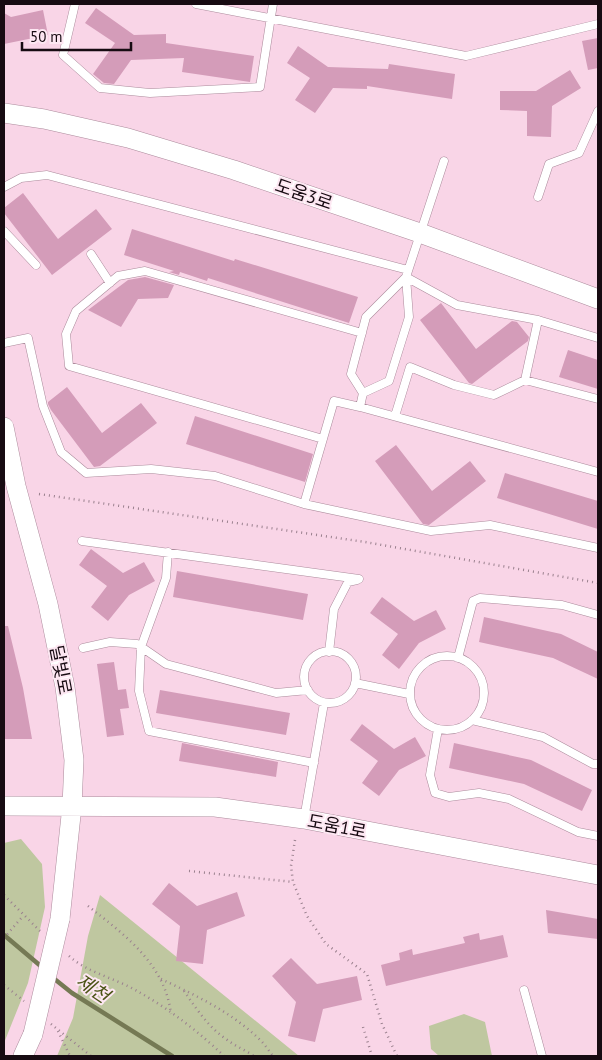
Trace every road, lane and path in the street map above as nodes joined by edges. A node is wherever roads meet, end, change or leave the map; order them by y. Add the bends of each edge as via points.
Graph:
1 (74, 4) edge
2 (196, 4) edge
3 (273, 4) edge
4 (271, 18) junction
5 (598, 24) edge
6 (598, 111) edge
7 (4, 112) edge
8 (444, 161) dead end
9 (4, 187) edge
10 (538, 197) dead end
11 (4, 231) edge
12 (420, 233) junction
13 (91, 254) dead end
14 (36, 265) dead end
15 (407, 274) junction
16 (110, 283) junction
17 (598, 299) edge
18 (538, 320) junction
19 (362, 332) junction
20 (598, 338) edge
21 (4, 343) edge
22 (524, 380) junction
23 (363, 394) junction
24 (598, 399) edge
25 (360, 407) junction
26 (395, 416) junction
27 (4, 427) edge
28 (323, 439) junction
29 (598, 472) edge
30 (39, 494) dead end
31 (304, 504) junction
32 (82, 540) dead end
33 (598, 548) edge
34 (168, 552) junction
35 (598, 583) edge
36 (598, 615) edge
37 (141, 647) junction
38 (83, 648) dead end
39 (329, 652) junction
40 (458, 658) junction
41 (356, 683) junction
42 (308, 690) junction
43 (410, 694) junction
44 (324, 702) junction
45 (472, 720) junction
46 (438, 729) junction
47 (314, 763) junction
48 (598, 764) edge
49 (4, 806) edge
50 (72, 806) junction
51 (304, 819) junction
52 (598, 836) edge
53 (295, 840) dead end
54 (188, 871) dead end
55 (598, 875) edge
56 (293, 882) junction
57 (4, 895) edge
58 (88, 906) dead end
59 (23, 916) junction
60 (44, 934) dead end
61 (4, 938) edge
62 (65, 953) dead end
63 (160, 978) junction
64 (183, 990) junction
65 (524, 990) dead end
66 (171, 1014) junction
67 (363, 1027) dead end
68 (57, 1030) dead end
69 (23, 1056) edge
70 (70, 1056) edge
71 (224, 1056) edge
72 (254, 1056) edge
73 (273, 1056) edge
74 (372, 1056) edge
75 (397, 1056) edge
76 (542, 1056) edge

1 - 4 lane via 63,55 100,88 150,93 260,87
2 - 4 lane
3 - 4 lane
4 - 5 lane via 466,56
6 - 10 lane via 579,153 549,164
7 - 12 street, 도움3로 via 128,138
8 - 12 lane
9 - 15 lane via 21,178 47,175
11 - 14 lane
12 - 15 lane
12 - 17 street, 도움3로
13 - 16 lane
15 - 18 lane via 457,306
15 - 19 lane via 366,317
15 - 23 lane via 409,317 388,381
16 - 19 lane via 118,276 145,271
16 - 28 lane via 76,311 66,334 69,366
18 - 20 lane
18 - 22 lane
19 - 23 lane via 351,374
21 - 31 lane via 28,338 43,406 61,452 86,473 151,469 215,476
22 - 24 lane
22 - 26 lane via 494,395 454,385 410,367
23 - 25 lane
25 - 26 lane
25 - 28 lane via 334,401
26 - 29 lane
27 - 50 street, 달빛로 via 65,687 74,760
28 - 31 lane
30 - 35 path via 365,542
31 - 33 lane via 431,531 490,525
32 - 34 lane
34 - 37 lane via 166,578
34 - 39 lane via 359,579 348,582 334,609
36 - 40 lane via 562,605 480,598 473,601
37 - 38 lane via 110,642
37 - 42 lane via 166,664 276,693
37 - 47 lane via 139,691 149,731
39 - 41 lane via 349,660 354,666
39 - 42 lane via 318,655 306,668 304,677
40 - 43 lane via 438,657 426,662 411,682
40 - 45 lane via 472,666 483,686 480,710
41 - 43 lane
41 - 44 lane via 348,697 332,703
42 - 44 lane
43 - 46 lane via 418,716
44 - 47 lane
45 - 46 lane via 451,730
45 - 48 lane via 543,737
46 - 52 lane via 430,775 435,794 449,797 479,793 510,800 578,832
47 - 51 lane
49 - 50 street, 도움1로
50 - 51 street, 도움1로 via 215,807
50 - 69 street, 달빛로, bridge via 60,919 33,1034
51 - 55 street, 도움1로
53 - 56 path via 291,866
54 - 56 path
56 - 75 path via 307,916 326,944 367,974 382,1024
57 - 59 path
58 - 63 path via 134,943
59 - 60 path
59 - 61 path
62 - 66 path via 79,966 137,991
63 - 64 path
63 - 66 path
64 - 72 path via 210,1026
64 - 73 path via 233,1018 259,1038
65 - 76 lane
66 - 71 path
67 - 74 path
68 - 70 path

